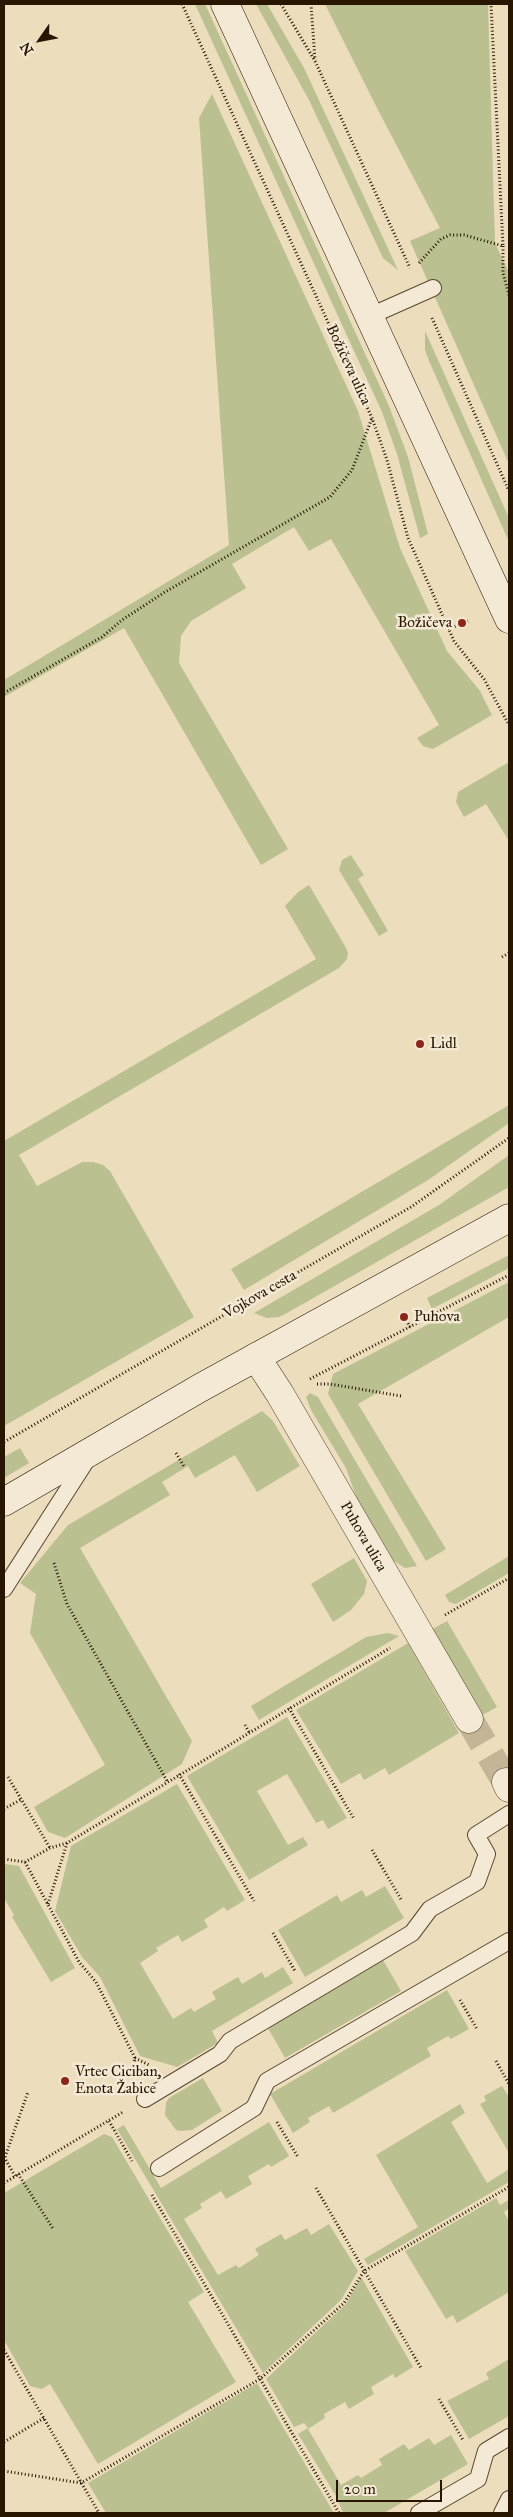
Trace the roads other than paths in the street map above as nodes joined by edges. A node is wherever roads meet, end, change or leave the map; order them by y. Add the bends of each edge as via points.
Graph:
1 (226, 4) edge
2 (427, 290) road end
3 (370, 316) junction
4 (509, 619) edge
5 (509, 1218) edge
6 (256, 1358) junction
7 (93, 1449) junction
8 (4, 1502) edge
9 (4, 1589) edge
10 (469, 1719) tunnel mouth
11 (509, 1814) edge
12 (509, 1941) edge
13 (146, 2099) road end
14 (159, 2168) dead end
15 (509, 2437) edge
16 (509, 2499) edge
17 (419, 2513) edge
18 (502, 2513) edge

1 - 3 street
2 - 3 lane
3 - 4 street
5 - 6 street
6 - 7 street
6 - 10 street, Puhova ulica
7 - 8 street
7 - 9 lane
11 - 13 lane via 476,1835 487,1854 477,1882 430,1909 412,1933 230,2041 220,2054
12 - 14 lane via 267,2081 254,2108
15 - 17 lane via 486,2451 478,2479
16 - 18 lane

